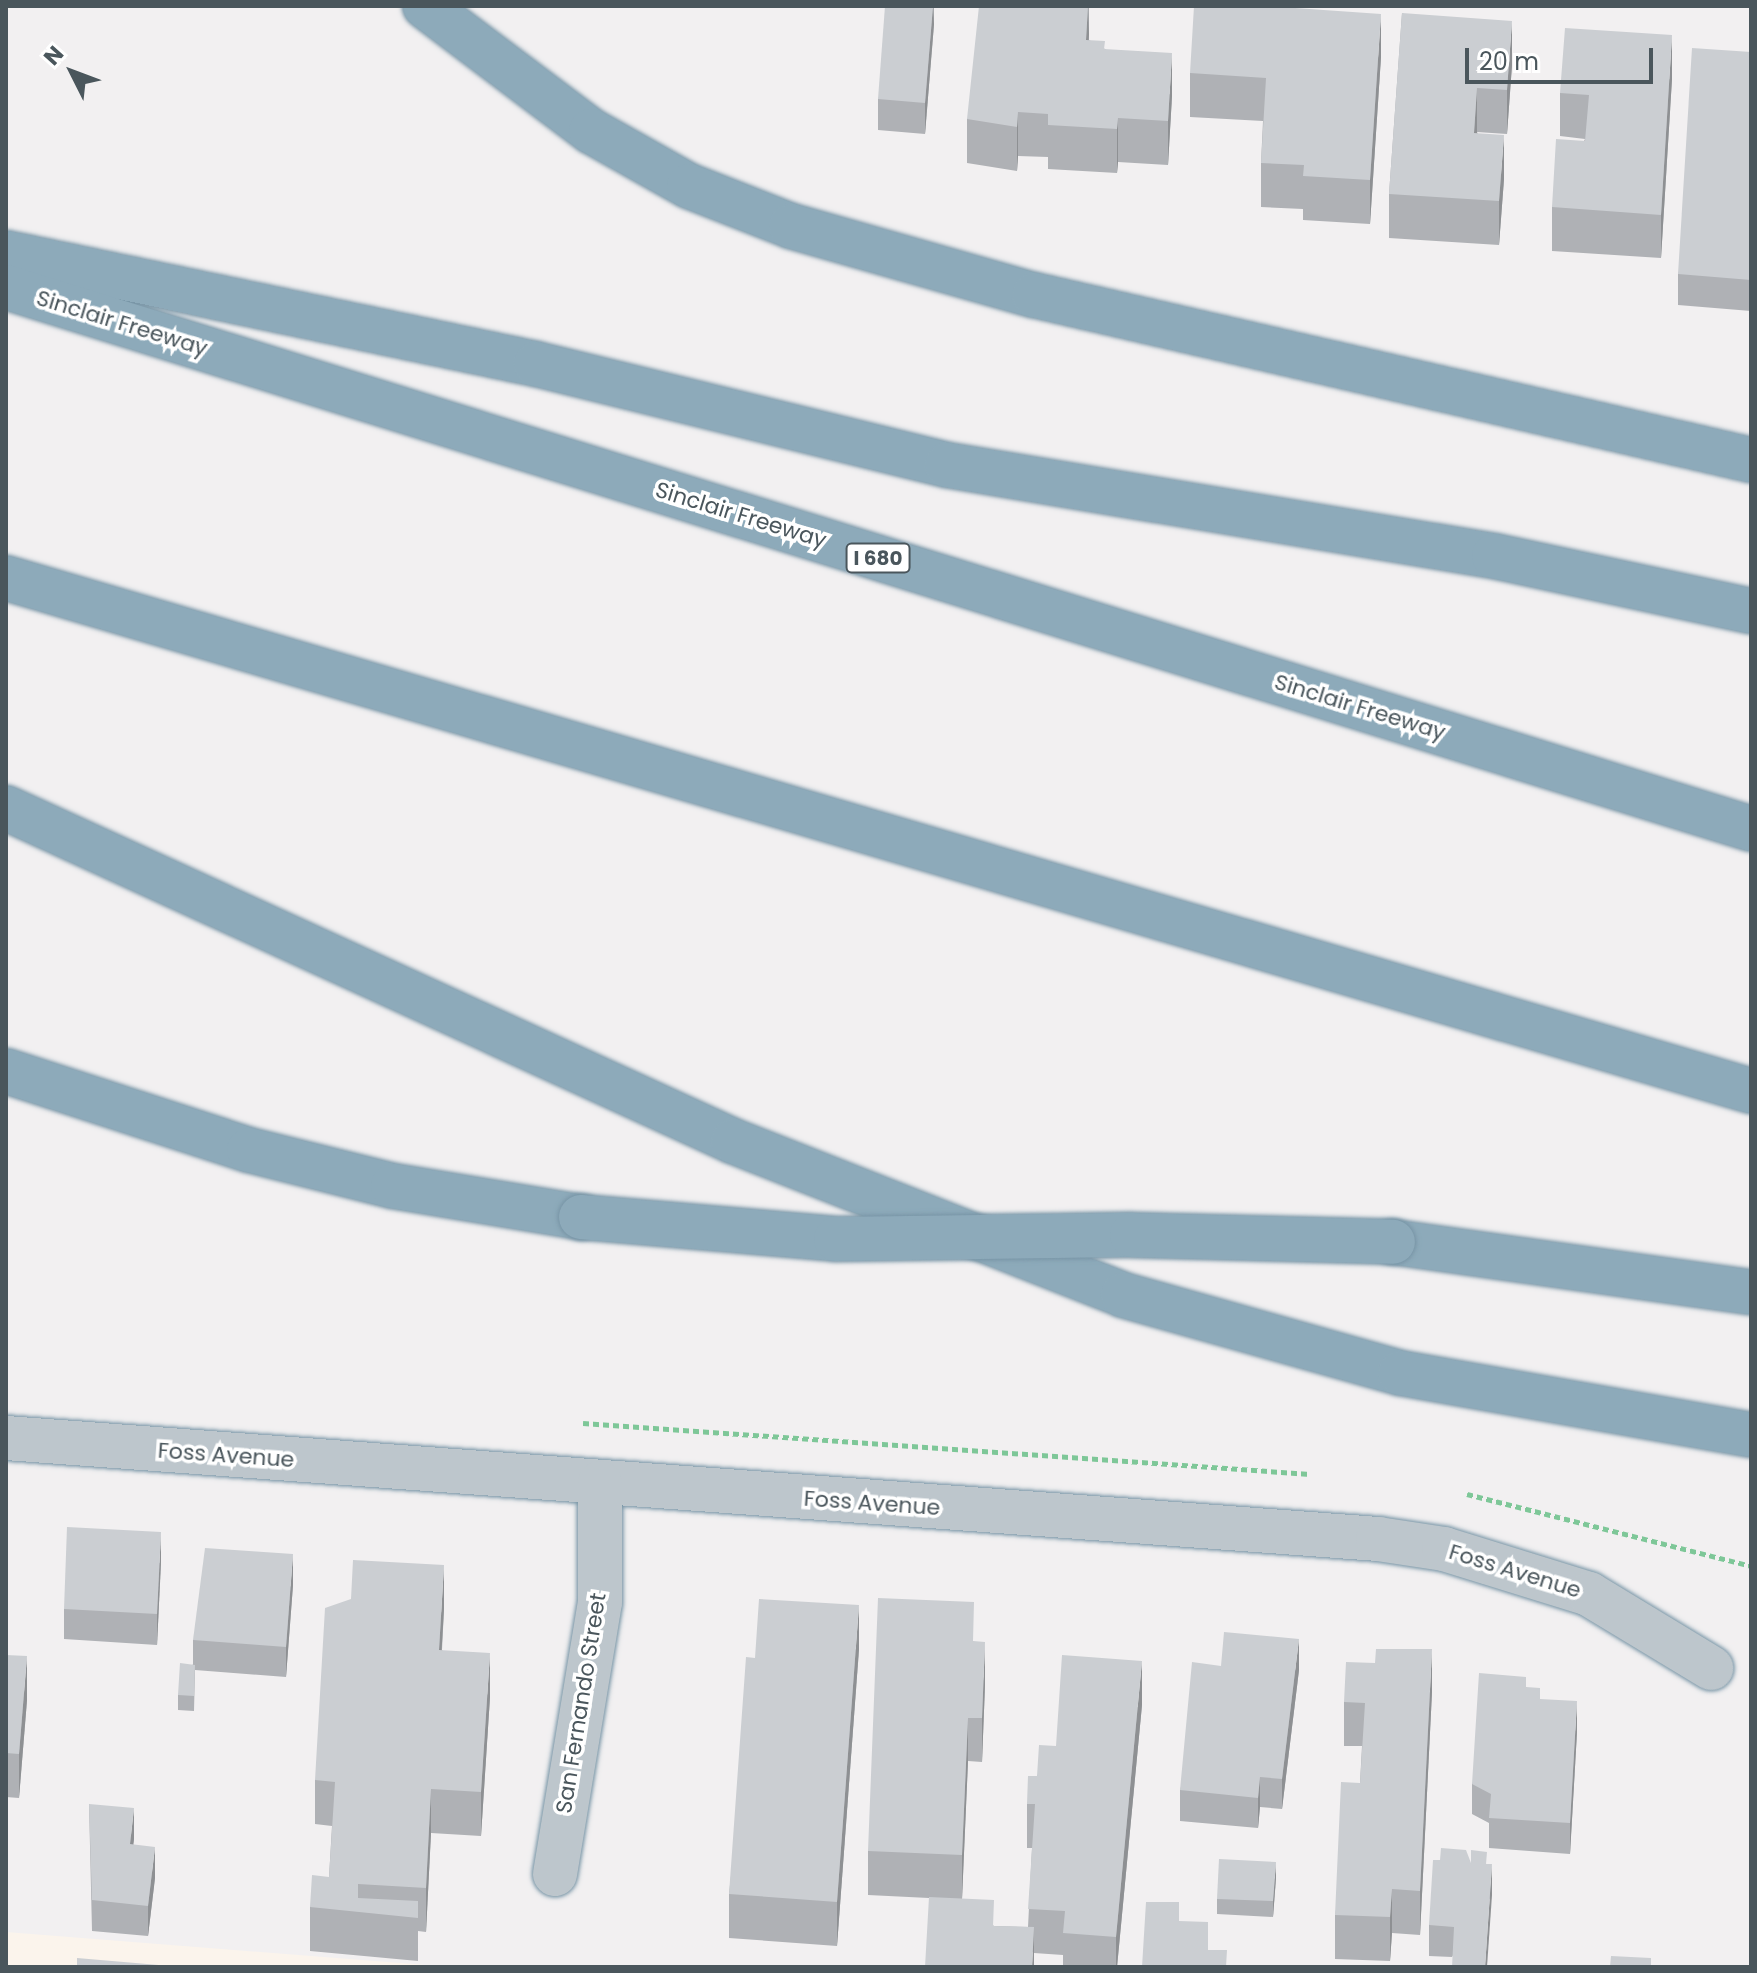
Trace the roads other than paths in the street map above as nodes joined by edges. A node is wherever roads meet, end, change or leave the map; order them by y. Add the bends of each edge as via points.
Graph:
1 (425, 6) edge
2 (6, 253) edge
3 (6, 287) edge
4 (1751, 460) edge
5 (6, 578) edge
6 (1751, 611) edge
7 (6, 808) edge
8 (1751, 829) edge
9 (6, 1071) edge
10 (1751, 1091) edge
11 (1751, 1292) edge
12 (1751, 1435) edge
13 (6, 1438) edge
14 (600, 1483) junction
15 (1711, 1668) dead end
16 (555, 1874) dead end

1 - 4 highway via 591,131 689,186 791,226 1034,295
2 - 6 highway via 536,364 947,465 1494,556
3 - 8 highway, Sinclair Freeway / I 680
5 - 10 highway
7 - 12 highway via 733,1141 1123,1295 1400,1373
9 - 11 highway, bridge via 249,1150 393,1186 581,1217 836,1239 1132,1235 1393,1242
13 - 14 street, Foss Avenue
14 - 15 street, Foss Avenue via 1444,1549 1589,1594
14 - 16 street, San Fernando Street via 600,1602

